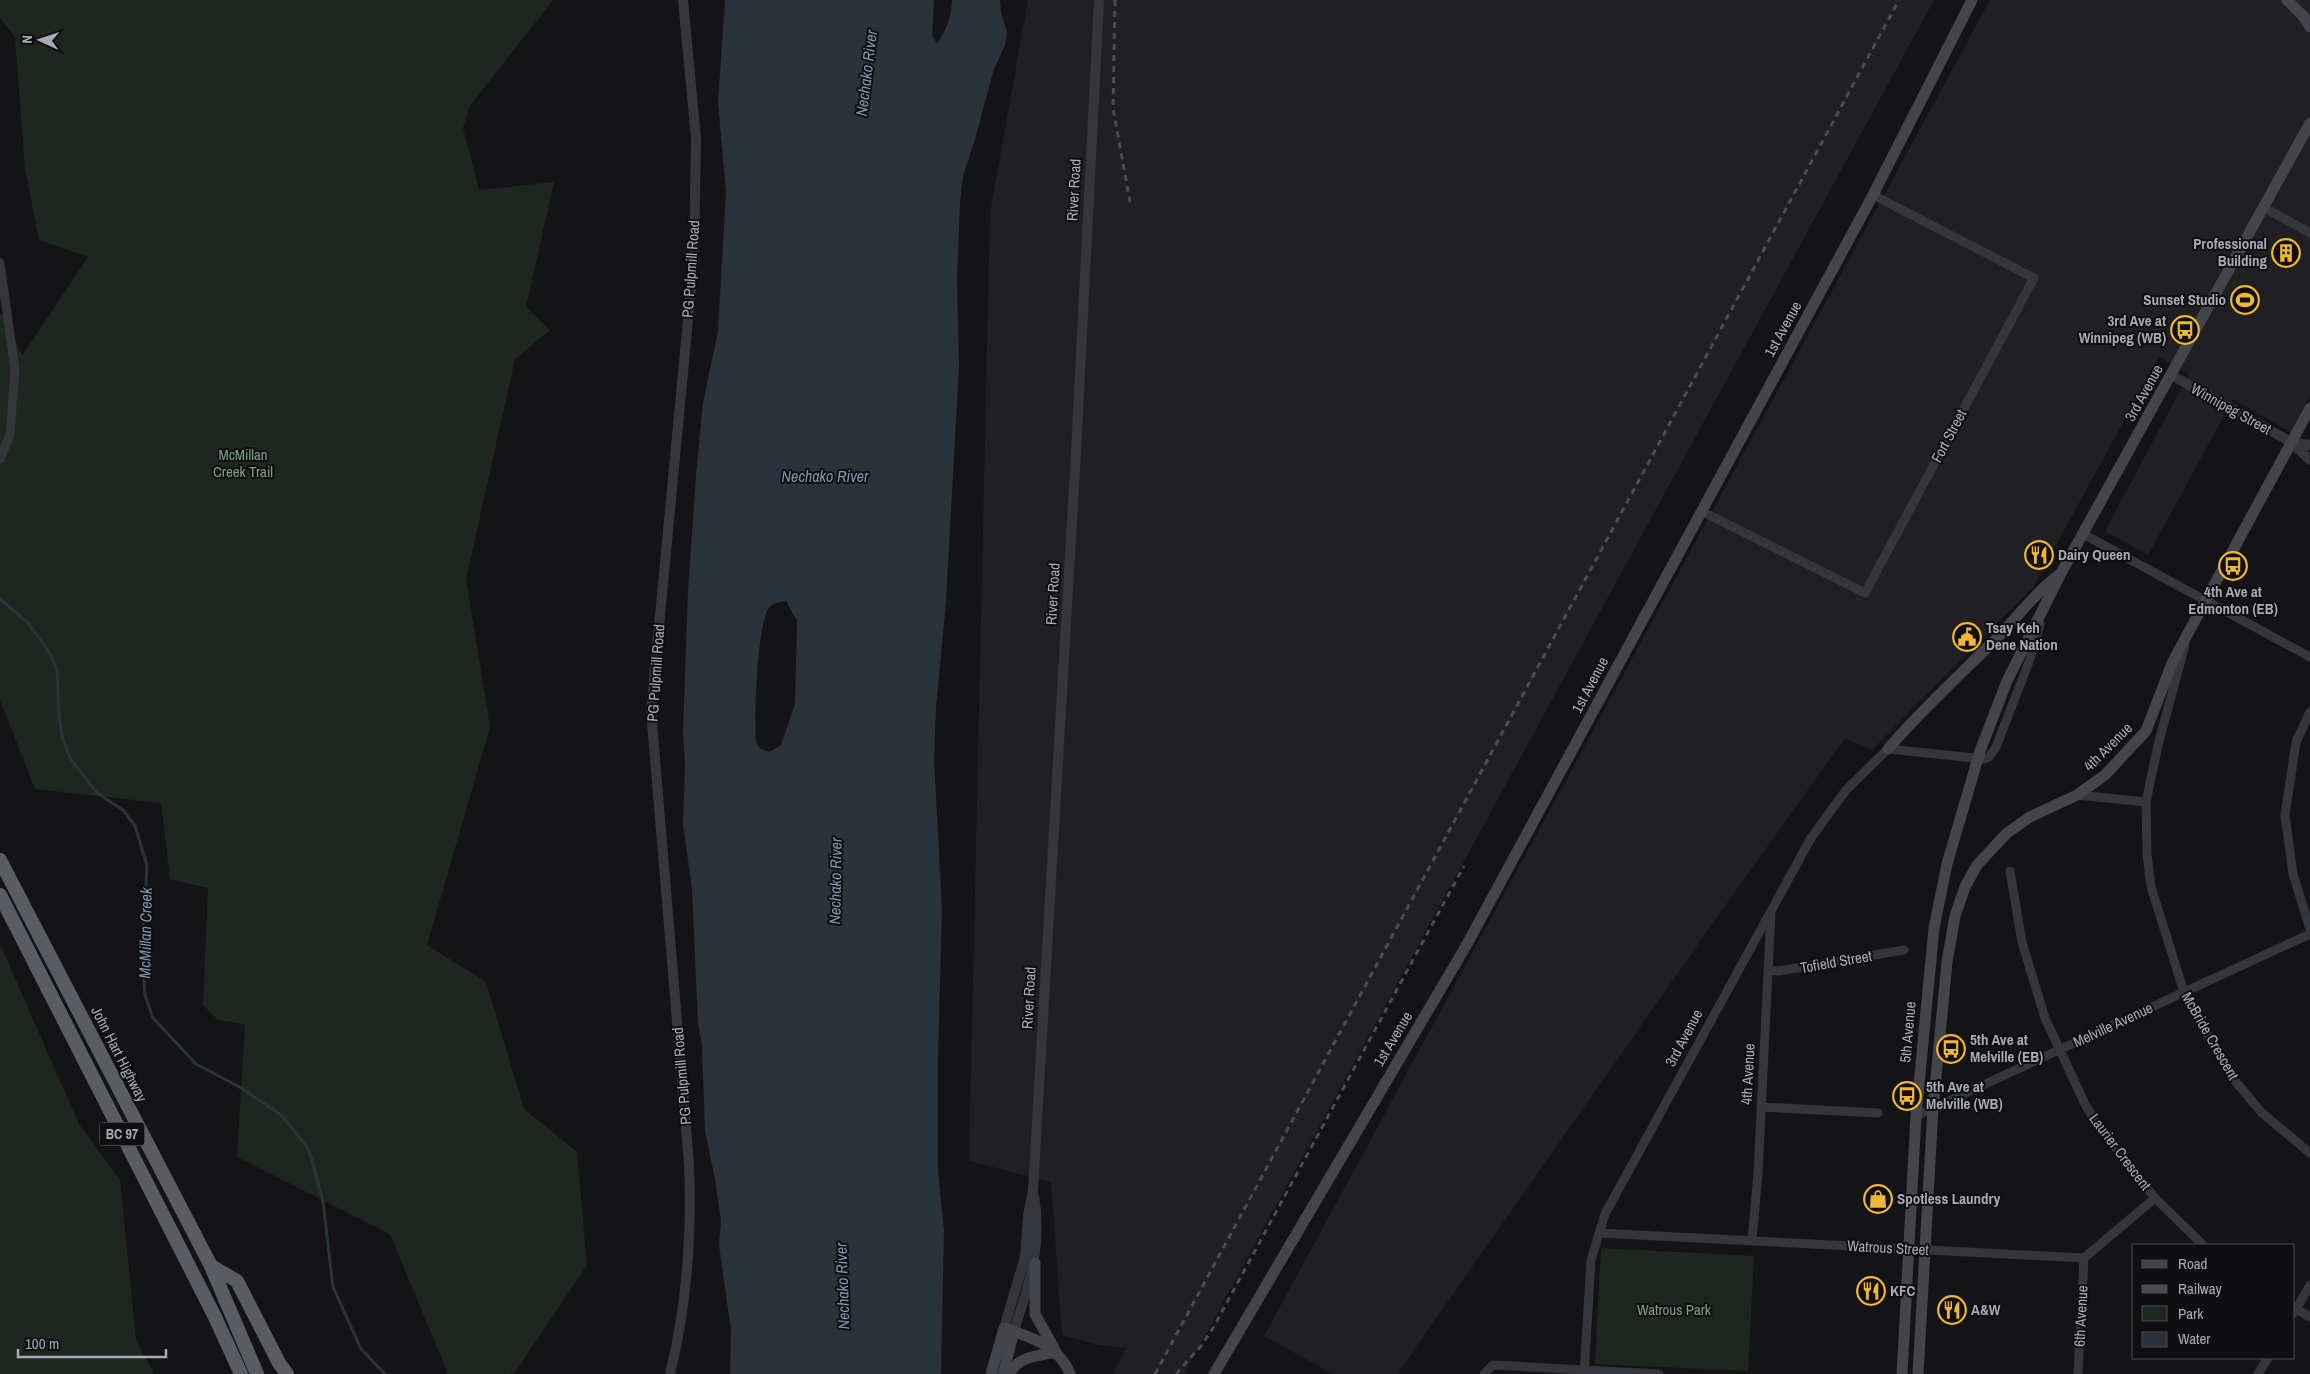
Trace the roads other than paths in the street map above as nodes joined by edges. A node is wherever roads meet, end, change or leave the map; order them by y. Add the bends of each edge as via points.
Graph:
1 (683, 0) edge
2 (1099, 0) edge
3 (1972, 0) edge
4 (2289, 2) edge
5 (2310, 14) edge
6 (2310, 27) edge
7 (2310, 123) edge
8 (1873, 195) junction
9 (2263, 207) junction
10 (2310, 233) edge
11 (0, 263) edge
12 (2171, 375) junction
13 (2310, 408) edge
14 (2291, 442) junction
15 (2310, 445) edge
16 (0, 459) edge
17 (2310, 460) edge
18 (1701, 511) junction
19 (2083, 534) junction
20 (2061, 573) junction
21 (2206, 601) junction
22 (2188, 633) junction
23 (2310, 657) edge
24 (2310, 712) edge
25 (1888, 749) junction
26 (1977, 759) junction
27 (2077, 795) junction
28 (2146, 802) junction
29 (0, 860) edge
30 (2010, 872) dead end
31 (0, 895) edge
32 (1771, 908) junction
33 (2310, 929) edge
34 (2310, 934) edge
35 (1904, 950) dead end
36 (1769, 970) junction
37 (2184, 992) junction
38 (2060, 1049) junction
39 (1761, 1108) junction
40 (1933, 1108) junction
41 (1878, 1114) dead end
42 (1916, 1116) junction
43 (2310, 1153) edge
44 (1033, 1190) junction
45 (2155, 1198) junction
46 (1599, 1233) junction
47 (1752, 1241) junction
48 (2202, 1244) edge
49 (1909, 1250) junction
50 (1924, 1250) junction
51 (2084, 1258) junction
52 (1035, 1264) junction
53 (211, 1266) junction
54 (2310, 1285) edge
55 (2295, 1308) edge
56 (2295, 1310) edge
57 (2310, 1317) edge
58 (1009, 1330) junction
59 (1056, 1352) junction
60 (2267, 1359) edge
61 (1584, 1372) edge
62 (241, 1374) edge
63 (257, 1374) edge
64 (287, 1374) edge
65 (670, 1374) edge
66 (991, 1374) edge
67 (1003, 1374) edge
68 (1010, 1374) edge
69 (1070, 1374) edge
70 (1214, 1374) edge
71 (1484, 1374) edge
72 (1659, 1374) edge
73 (1902, 1374) edge
74 (1918, 1374) edge
75 (2078, 1374) edge
76 (2258, 1374) edge

1 - 65 street, PG Pulpmill Road via 696,138 694,256 651,711 691,1212 684,1297
2 - 44 street, River Road via 1076,462
3 - 8 main road, 1st Avenue
4 - 5 street
4 - 6 main road
7 - 9 main road, 3rd Avenue
8 - 18 main road, 1st Avenue
8 - 18 street, Fort Street via 2034,278 1865,593
9 - 10 street
9 - 12 main road, 3rd Avenue
11 - 16 street via 15,370 10,435
12 - 14 street, Winnipeg Street
12 - 19 main road, 3rd Avenue
13 - 14 main road, 4th Avenue
14 - 15 street, Winnipeg Street
14 - 17 street, Winnipeg Street
14 - 21 main road, 4th Avenue
18 - 70 main road, 1st Avenue via 1466,946
19 - 20 main road, 3rd Avenue
19 - 21 street
20 - 25 main road via 2042,587 1998,637
20 - 26 main road, 5th Avenue via 2007,681
21 - 22 main road, 4th Avenue
21 - 23 street
22 - 27 main road, 4th Avenue via 2173,661 2146,731 2105,775
22 - 28 street, 4th Avenue
24 - 33 street via 2296,742 2285,815 2293,874
25 - 26 street
25 - 32 street, 3rd Avenue via 1846,790 1827,814
26 - 42 main road, 5th Avenue via 1947,864 1934,928
27 - 28 street
27 - 40 main road, 4th Avenue via 2030,817 2007,832 1977,865 1965,886 1955,916 1947,962
28 - 37 street, McBride Crescent via 2151,887
29 - 53 highway, John Hart Highway / BC 97
30 - 38 street, Laurier Crescent via 2022,942 2045,1018
31 - 62 highway, BC 97 via 211,1308
32 - 36 street, 4th Avenue
32 - 46 street, 3rd Avenue via 1605,1214
34 - 37 street, Melville Avenue
35 - 36 street, Tofield Street via 1780,971
36 - 39 street, 4th Avenue
37 - 38 street, Melville Avenue
37 - 43 street, McBride Crescent via 2231,1076 2261,1112
38 - 40 street, Melville Avenue
38 - 45 street, Laurier Crescent via 2096,1124
39 - 41 street
39 - 47 street, 4th Avenue
40 - 42 street, Melville Avenue
40 - 50 main road
42 - 49 main road, 5th Avenue
44 - 52 street, River Road via 1038,1215
44 - 58 street, River Road via 1025,1257
45 - 48 street, Laurier Crescent
45 - 51 street
46 - 47 street, Watrous Street
46 - 61 street, 3rd Avenue via 1591,1260
47 - 49 street, Watrous Street
49 - 50 street, Watrous Street
49 - 73 main road, 5th Avenue
50 - 51 street, Watrous Street
50 - 74 main road
51 - 75 street, 6th Avenue
52 - 58 street, River Road
52 - 59 main road via 1035,1314
53 - 63 highway, John Hart Highway / BC 97
53 - 64 highway via 237,1281
54 - 55 street
56 - 57 street
58 - 59 main road via 1040,1341
58 - 66 main road, River Road
58 - 67 main road, River Road
59 - 68 main road via 1020,1360
59 - 69 main road
60 - 76 street
61 - 71 street via 1493,1365
61 - 72 street

